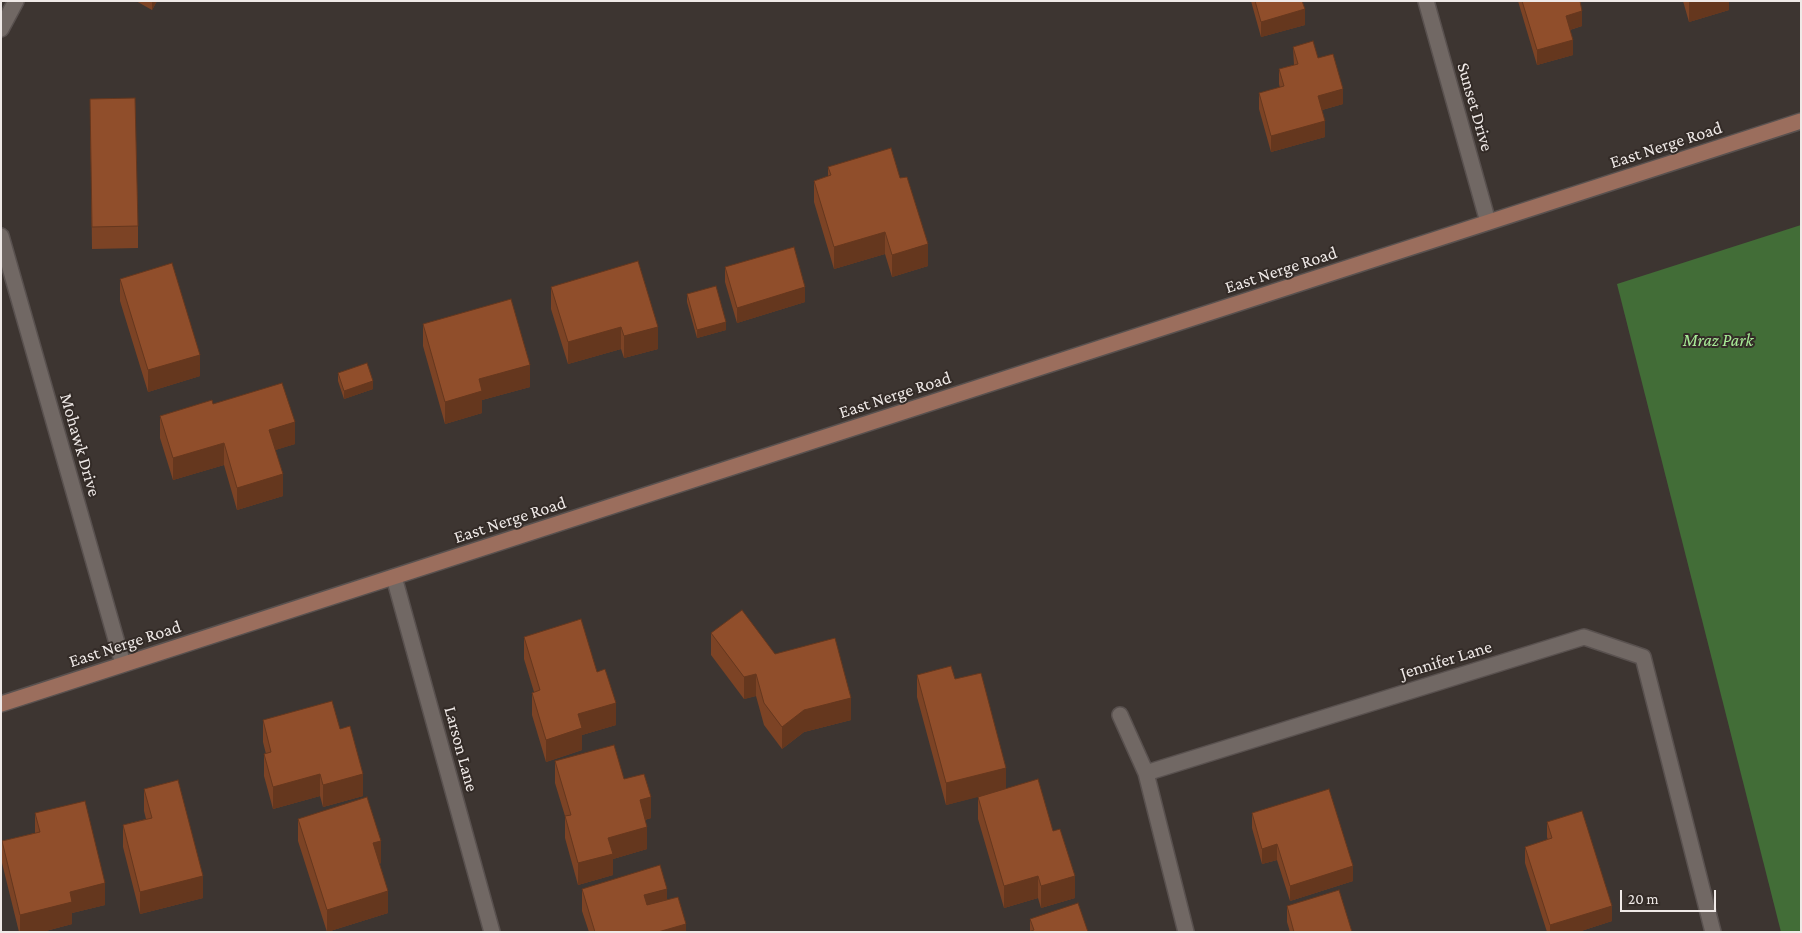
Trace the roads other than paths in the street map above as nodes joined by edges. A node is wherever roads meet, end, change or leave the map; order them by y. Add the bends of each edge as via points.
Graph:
1 (16, 1) edge
2 (1426, 1) edge
3 (1, 29) edge
4 (1801, 121) edge
5 (1488, 222) junction
6 (1, 236) edge
7 (394, 577) junction
8 (123, 664) junction
9 (1, 704) edge
10 (1120, 715) dead end
11 (1146, 773) junction
12 (492, 932) edge
13 (1186, 932) edge
14 (1713, 932) edge

1 - 3 street
2 - 5 street, Sunset Drive
4 - 5 main road, East Nerge Road
5 - 7 main road, East Nerge Road
6 - 8 street, Mohawk Drive
7 - 8 main road, East Nerge Road
7 - 12 street, Larson Lane
8 - 9 main road, East Nerge Road
10 - 11 street
11 - 13 street
11 - 14 street, Jennifer Lane via 1584,637 1643,657

